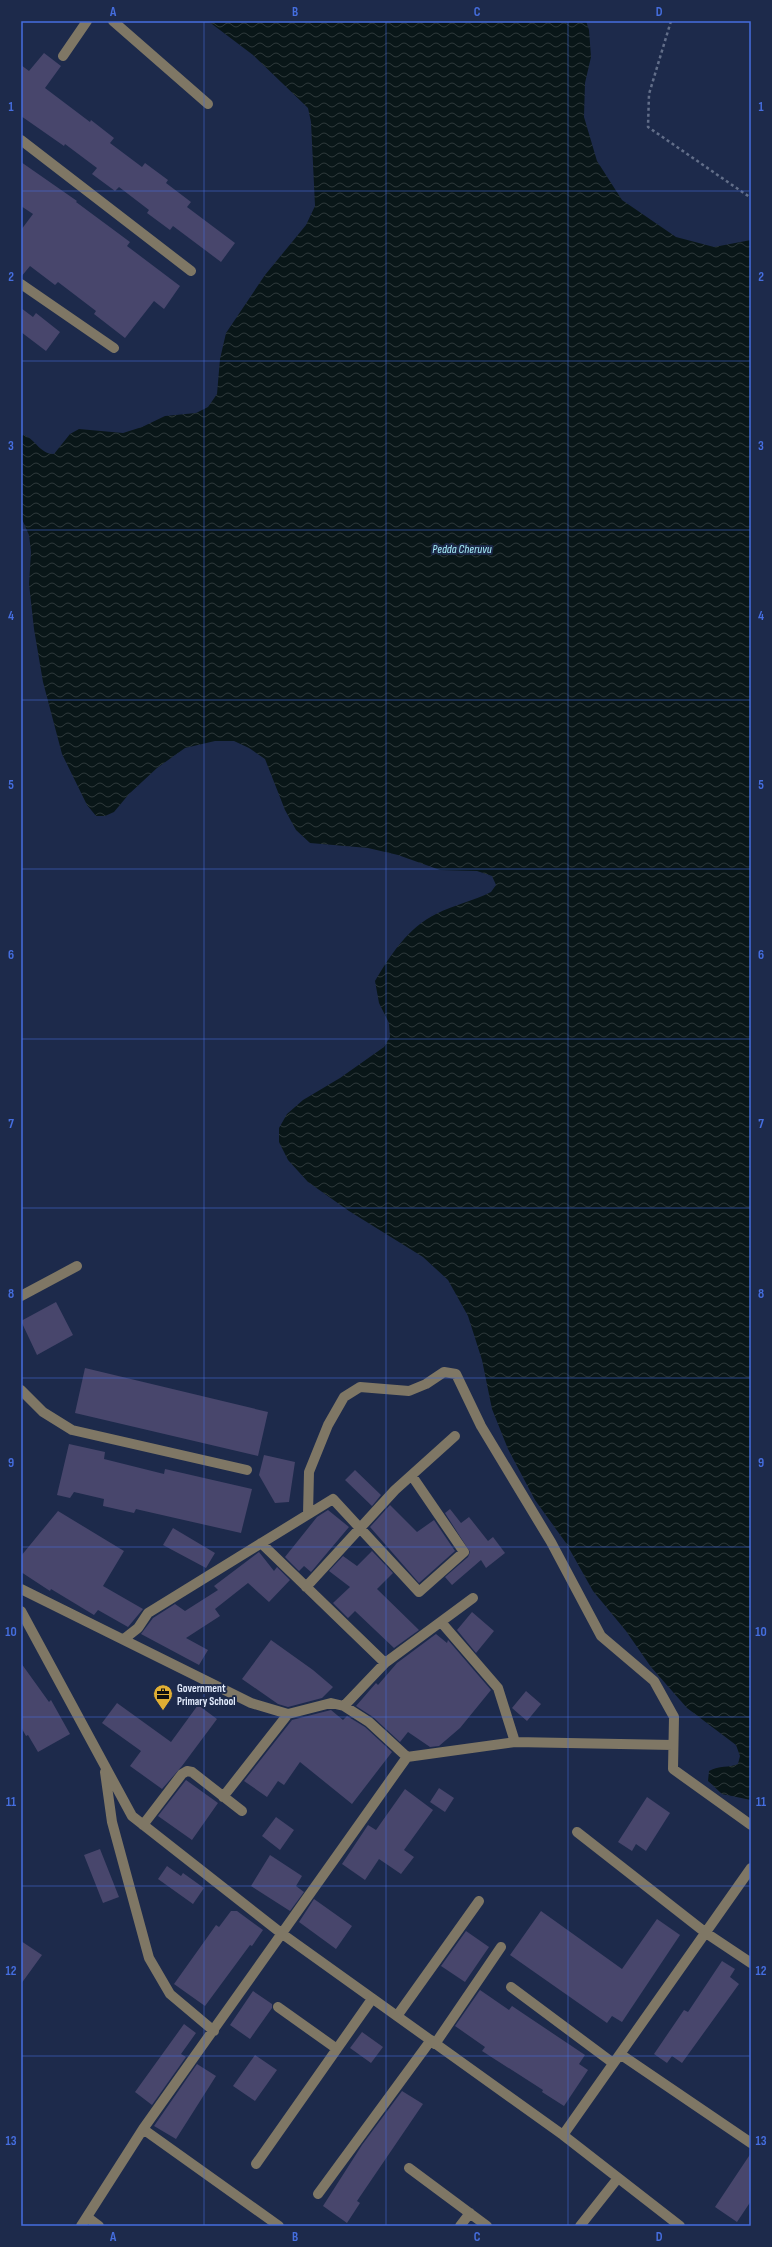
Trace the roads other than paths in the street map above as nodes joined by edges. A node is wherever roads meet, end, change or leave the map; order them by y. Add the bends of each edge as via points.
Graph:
1 (86, 21) edge
2 (113, 21) edge
3 (63, 56) dead end
4 (208, 104) dead end
5 (21, 140) edge
6 (191, 271) dead end
7 (21, 284) edge
8 (114, 348) dead end
9 (77, 1266) dead end
10 (21, 1296) edge
11 (21, 1390) edge
12 (455, 1436) dead end
13 (247, 1470) dead end
14 (412, 1476) junction
15 (308, 1514) junction
16 (361, 1529) junction
17 (261, 1543) junction
18 (306, 1587) junction
19 (21, 1589) edge
20 (472, 1598) dead end
21 (21, 1611) edge
22 (441, 1622) junction
23 (124, 1640) junction
24 (385, 1663) junction
25 (344, 1706) junction
26 (288, 1714) junction
27 (515, 1742) junction
28 (673, 1745) junction
29 (407, 1757) junction
30 (104, 1766) junction
31 (224, 1797) junction
32 (242, 1811) dead end
33 (143, 1825) junction
34 (751, 1825) edge
35 (577, 1832) dead end
36 (751, 1868) edge
37 (480, 1901) dead end
38 (281, 1933) junction
39 (706, 1933) junction
40 (501, 1947) dead end
41 (751, 1962) edge
42 (511, 1987) dead end
43 (372, 1999) junction
44 (278, 2007) dead end
45 (397, 2016) junction
46 (214, 2031) junction
47 (433, 2042) junction
48 (337, 2049) junction
49 (620, 2054) junction
50 (613, 2063) junction
51 (143, 2129) junction
52 (562, 2135) junction
53 (751, 2143) edge
54 (256, 2164) dead end
55 (408, 2168) dead end
56 (618, 2178) junction
57 (318, 2194) dead end
58 (470, 2213) junction
59 (87, 2217) junction
60 (82, 2226) edge
61 (99, 2226) edge
62 (279, 2226) edge
63 (460, 2226) edge
64 (487, 2226) edge
65 (580, 2226) edge
66 (680, 2226) edge

1 - 3 street
2 - 4 street
5 - 6 street
7 - 8 street
9 - 10 street
11 - 13 street via 43,1412 72,1430
12 - 14 street
14 - 16 street via 395,1490
14 - 16 street via 464,1552 419,1592
15 - 16 street via 333,1499
15 - 17 street
15 - 28 street via 309,1472 328,1425 344,1397 360,1386 409,1391 444,1372 456,1374 481,1426 551,1542 601,1636 654,1681 674,1717
16 - 18 street
17 - 18 street
17 - 23 street via 148,1614 138,1628
18 - 24 street
19 - 23 street
20 - 22 street
21 - 30 street
22 - 24 street
22 - 27 street via 498,1688
23 - 26 street via 251,1703
24 - 25 street
25 - 26 street via 331,1703
25 - 29 street via 369,1722
26 - 31 street
27 - 28 street
27 - 29 street
28 - 34 street via 672,1769
29 - 38 street
30 - 33 street via 132,1816
30 - 46 street via 112,1822 149,1958 170,1994
31 - 32 street
31 - 33 street via 192,1772 187,1771
33 - 38 street
35 - 39 street
36 - 39 street
37 - 45 street
38 - 43 street
38 - 46 street
39 - 41 street
39 - 49 street
40 - 47 street
42 - 50 street
43 - 45 street
43 - 48 street
44 - 48 street
45 - 47 street
46 - 51 street
47 - 52 street
47 - 57 street
48 - 54 street
49 - 50 street
49 - 53 street
50 - 52 street
51 - 59 street
51 - 62 street
52 - 56 street
55 - 58 street
56 - 65 street
56 - 66 street
58 - 63 street
58 - 64 street
59 - 60 street
59 - 61 street

